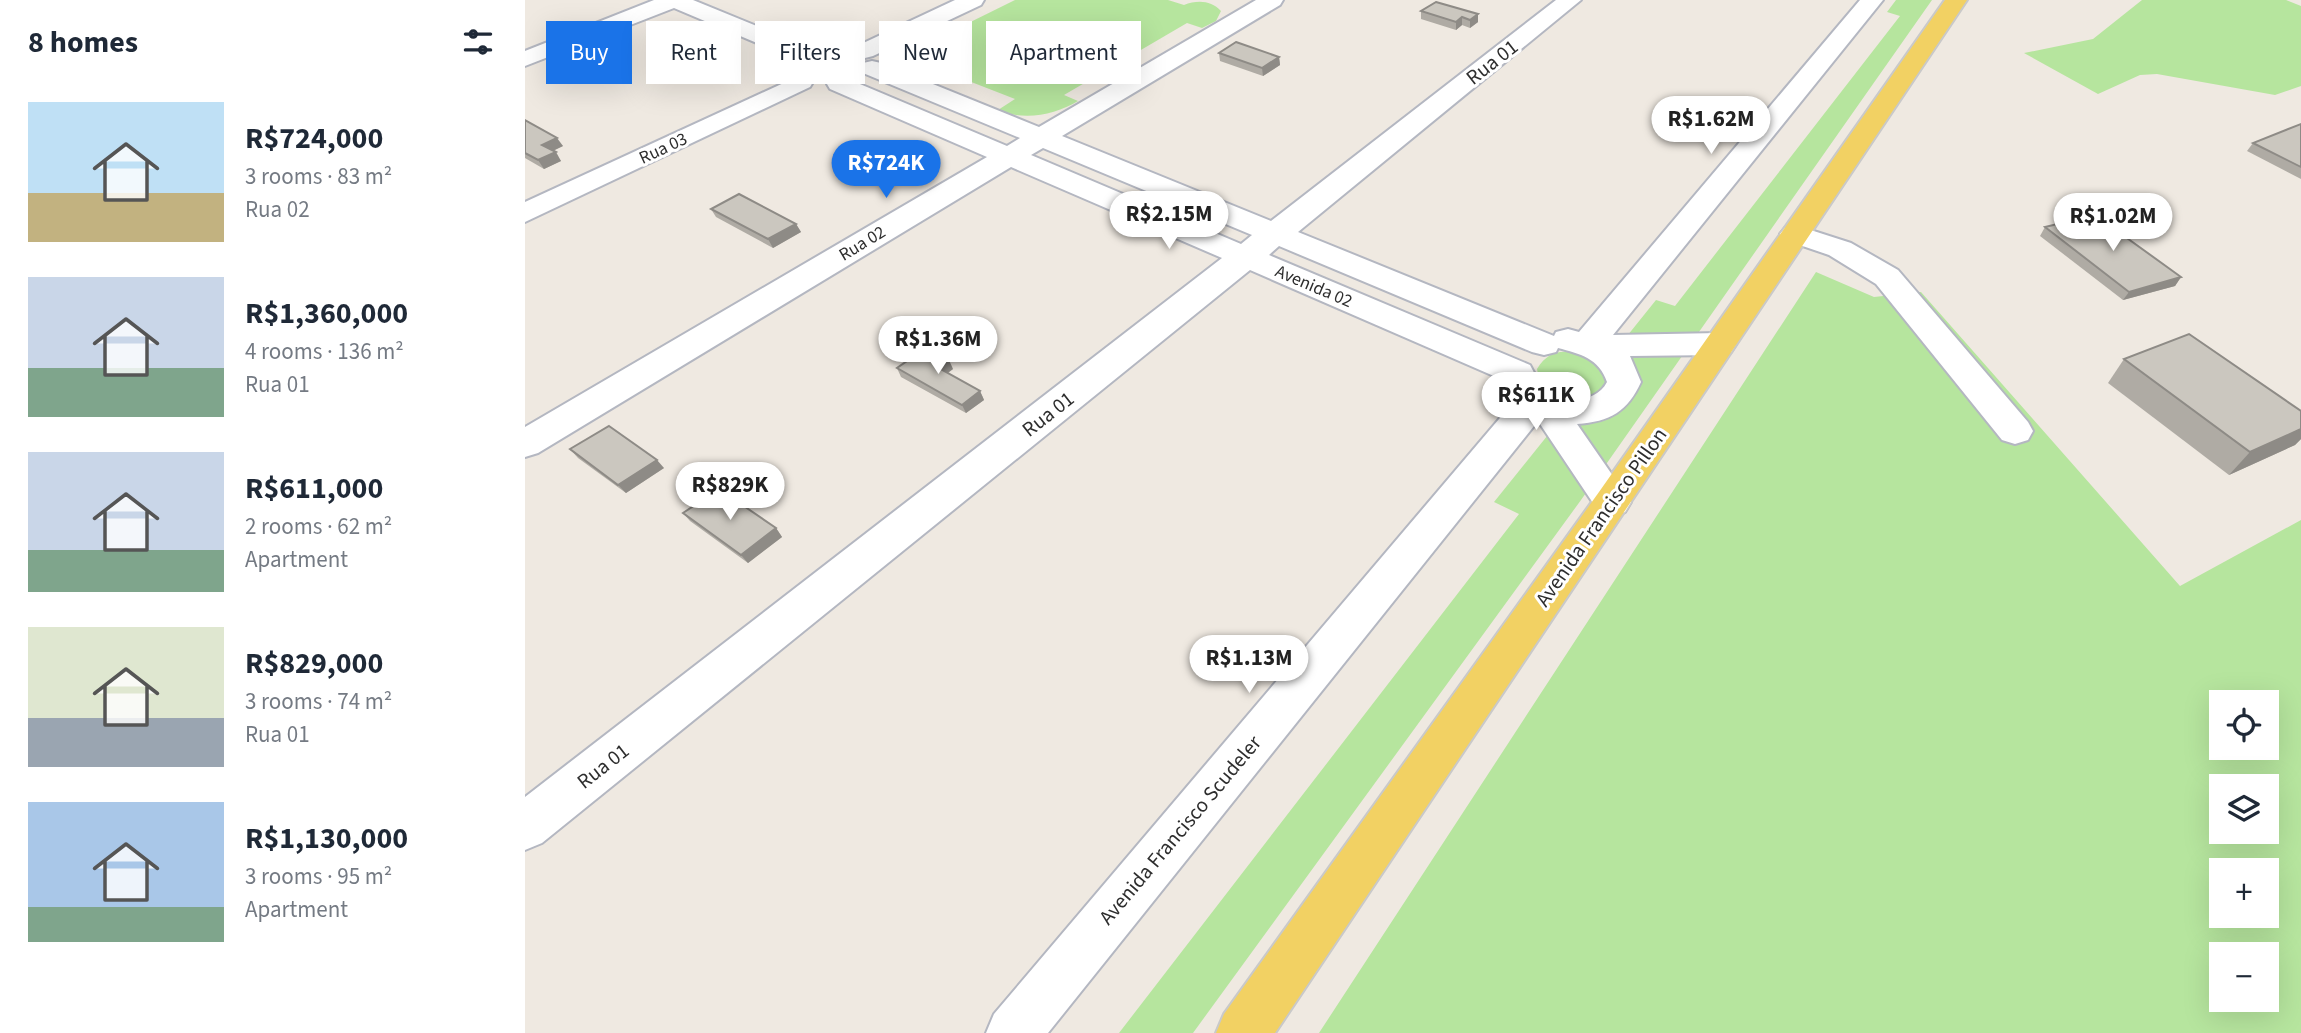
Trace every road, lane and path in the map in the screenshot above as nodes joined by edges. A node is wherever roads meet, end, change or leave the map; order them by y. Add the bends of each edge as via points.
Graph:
1 (674, 0) edge
2 (973, 0) edge
3 (1570, 0) edge
4 (1873, 0) edge
5 (1957, 0) edge
6 (1255, 3) edge
7 (755, 28) edge
8 (525, 59) edge
9 (865, 59) edge
10 (869, 60) junction
11 (865, 67) edge
12 (797, 84) edge
13 (810, 84) edge
14 (839, 84) joint
15 (1041, 137) junction
16 (1009, 156) junction
17 (525, 214) edge
18 (1275, 233) junction
19 (1795, 234) junction
20 (1246, 257) junction
21 (1544, 344) junction
22 (1592, 344) junction
23 (1719, 344) junction
24 (1533, 393) junction
25 (2015, 431) dead end
26 (525, 444) edge
27 (1612, 502) junction
28 (525, 828) edge
29 (1013, 1033) edge
30 (1243, 1033) edge

1 - 7 street
1 - 8 street
2 - 10 street
3 - 18 street, Rua 01
4 - 22 street
5 - 19 main road, Avenida Francisco Pillon
6 - 15 street, Rua 02
9 - 10 street
10 - 11 street
10 - 15 street, Avenida 02
12 - 17 street, Rua 03
13 - 14 street
14 - 16 street, Avenida 02
15 - 16 street, Rua 02
15 - 18 street, Avenida 02
16 - 20 street, Avenida 02
16 - 26 street, Rua 02
18 - 20 street, Rua 01
18 - 21 street, Avenida 02
19 - 23 main road, Avenida Francisco Pillon
19 - 25 street via 1840,249 1887,277
20 - 24 street, Avenida 02
20 - 28 street, Rua 01
21 - 22 street via 1563,340
21 - 24 street via 1525,356
22 - 23 street
22 - 24 street via 1612,355 1622,368 1625,382 1607,406 1567,412
23 - 27 main road, Avenida Francisco Pillon
24 - 27 street
24 - 29 street, Avenida Francisco Scudeler
27 - 30 main road, Avenida Francisco Pillon

